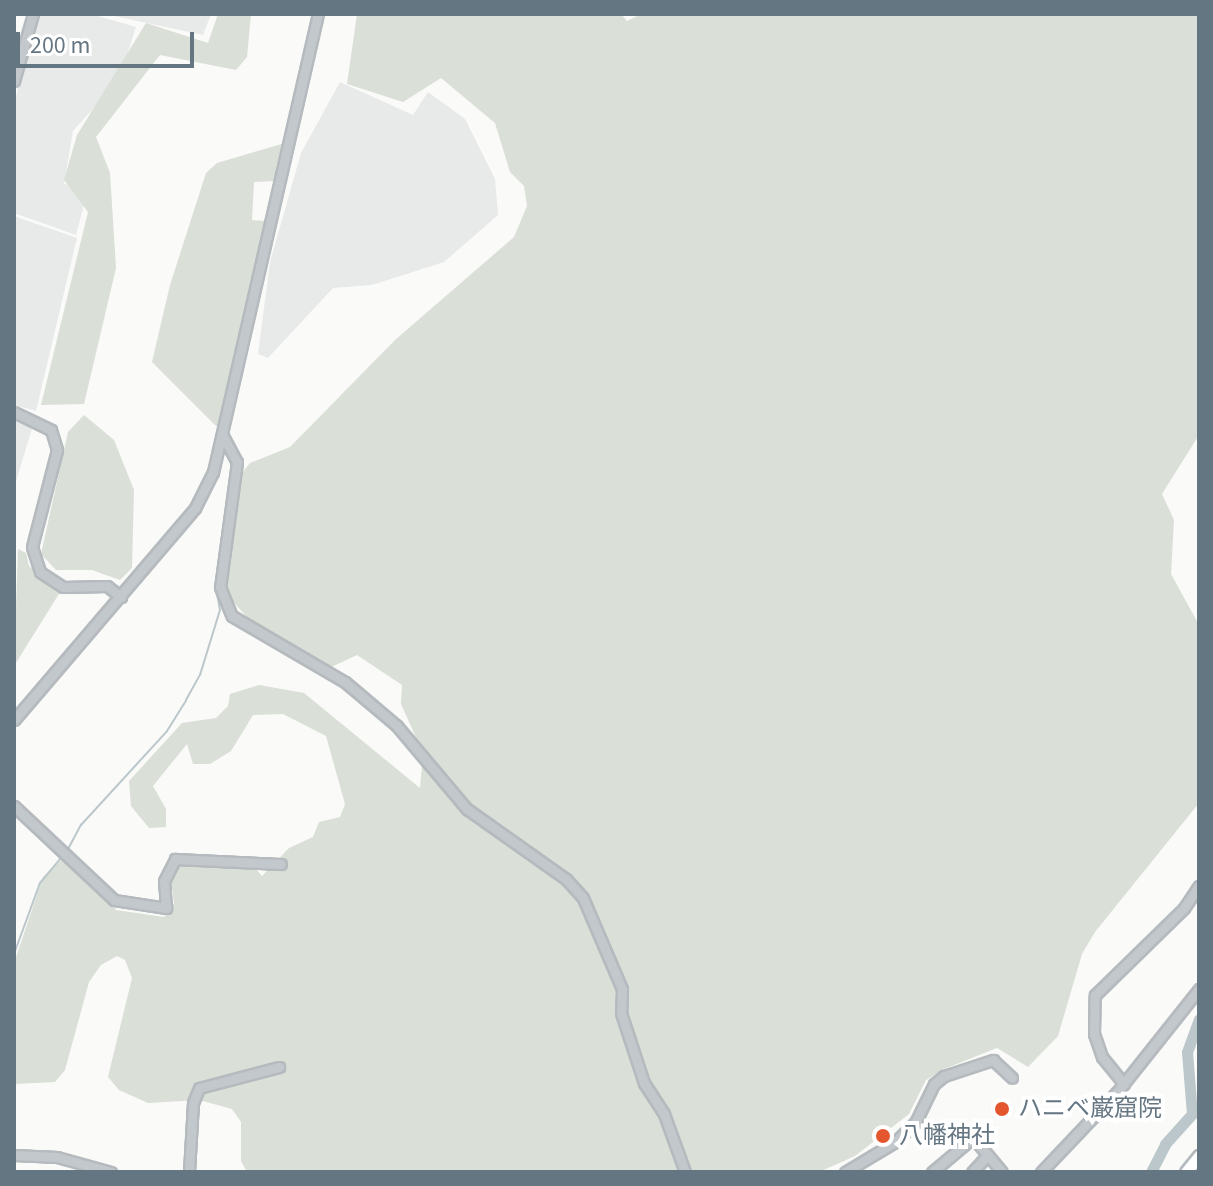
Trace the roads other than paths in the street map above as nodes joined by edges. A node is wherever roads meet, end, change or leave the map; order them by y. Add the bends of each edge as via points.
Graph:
1 (33, 14) edge
2 (318, 14) edge
3 (14, 81) edge
4 (14, 412) edge
5 (223, 436) junction
6 (121, 597) junction
7 (14, 720) edge
8 (14, 806) edge
9 (281, 864) dead end
10 (1197, 894) edge
11 (1199, 989) edge
12 (279, 1067) dead end
13 (1012, 1078) dead end
14 (1124, 1084) junction
15 (14, 1155) edge
16 (988, 1155) junction
17 (1199, 1156) edge
18 (1049, 1170) edge
19 (111, 1172) edge
20 (189, 1172) edge
21 (685, 1172) edge
22 (845, 1172) edge
23 (932, 1172) edge
24 (972, 1172) edge
25 (1002, 1172) edge
26 (1186, 1172) edge

1 - 3 street
2 - 5 street
4 - 6 street via 51,430 57,450 32,547 40,572 63,587 107,586
5 - 6 street via 195,508
5 - 21 street via 237,462 220,587 232,616 345,682 397,726 467,809 566,879 583,898 622,989 621,1013 644,1083 664,1114
6 - 7 street
8 - 9 street via 114,900 166,908 164,881 175,859
10 - 14 street via 1093,999 1092,1021 1102,1057
11 - 14 street
12 - 20 street via 199,1088 193,1103
13 - 22 street via 993,1060 944,1076 915,1123 895,1142
14 - 18 street
15 - 19 street via 57,1157
16 - 23 street via 969,1141
16 - 24 street
16 - 25 street
17 - 26 main road

